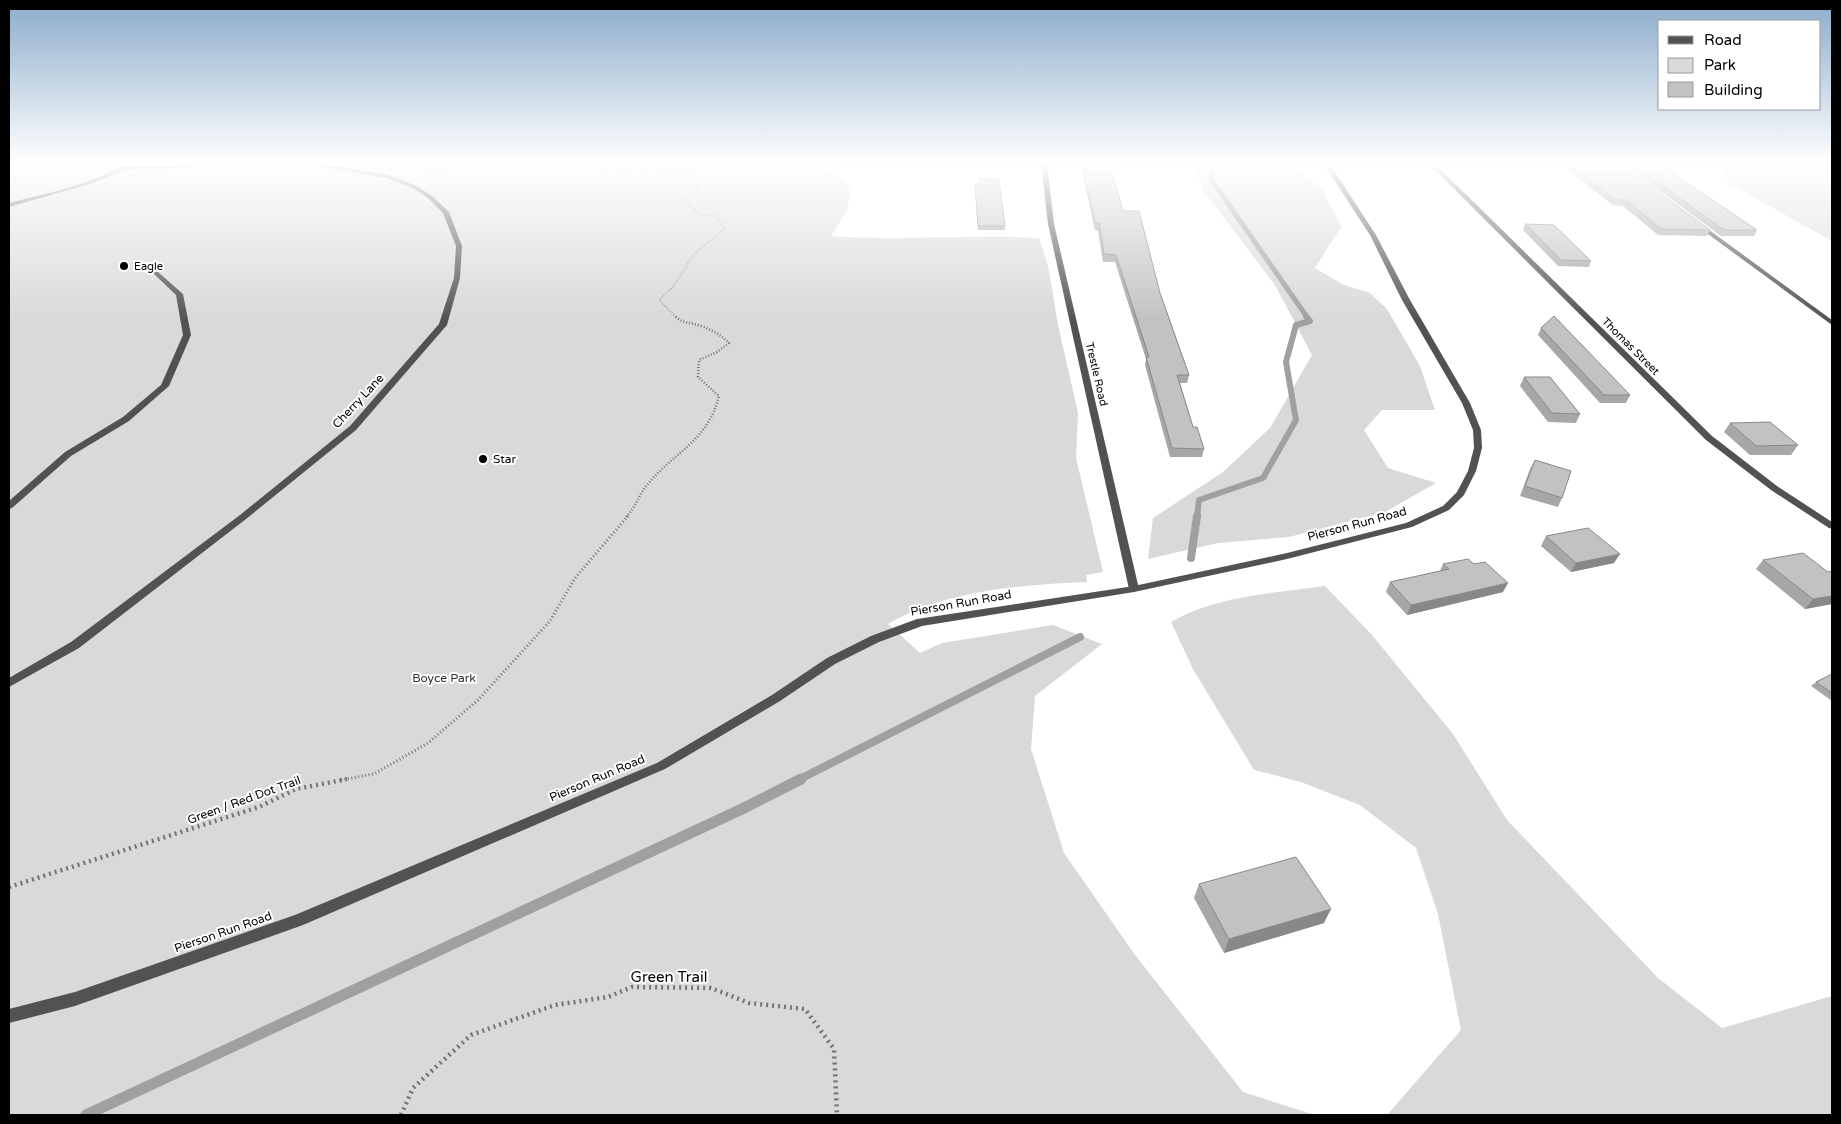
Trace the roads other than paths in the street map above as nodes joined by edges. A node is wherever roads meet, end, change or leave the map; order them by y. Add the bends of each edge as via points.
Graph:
1 (447, 215) edge
2 (1050, 215) edge
3 (1360, 215) edge
4 (1483, 215) edge
5 (1691, 219) edge
6 (156, 272) dead end
7 (1832, 323) edge
8 (9, 506) edge
9 (1832, 526) edge
10 (1134, 590) junction
11 (9, 683) edge
12 (9, 1016) edge

1 - 11 street, Cherry Lane via 459,246 457,278 443,325 346,434 74,645
2 - 10 street, Trestle Road
3 - 10 street, Pierson Run Road via 1466,403 1477,430 1478,448 1472,471 1461,493 1446,508 1409,525
4 - 9 street, Thomas Street via 1708,438 1774,488
5 - 7 street
6 - 8 street via 178,294 187,335 165,386 126,419 68,454
10 - 12 street, Pierson Run Road via 922,622 875,639 831,661 776,698 661,766 298,920 75,999

